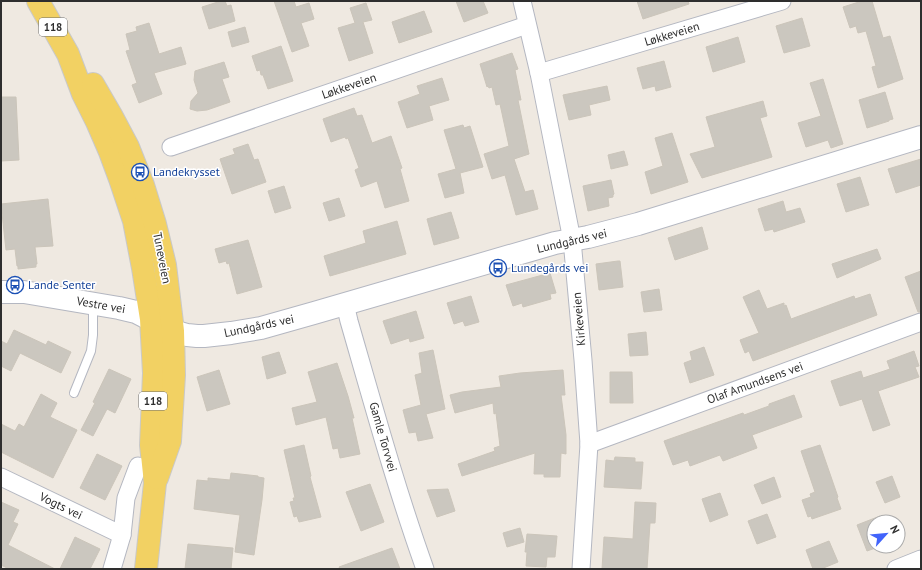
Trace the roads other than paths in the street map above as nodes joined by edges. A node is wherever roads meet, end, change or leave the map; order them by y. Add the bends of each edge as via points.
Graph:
1 (38, 1) edge
2 (522, 1) edge
3 (782, 1) edge
4 (527, 25) junction
5 (68, 54) junction
6 (539, 73) junction
7 (921, 137) edge
8 (171, 147) dead end
9 (572, 240) junction
10 (1, 292) edge
11 (93, 304) junction
12 (345, 304) junction
13 (151, 319) junction
14 (921, 322) edge
15 (172, 331) junction
16 (74, 393) dead end
17 (589, 444) junction
18 (138, 466) dead end
19 (1, 477) edge
20 (155, 483) junction
21 (122, 535) junction
22 (921, 559) edge
23 (112, 569) edge
24 (146, 569) edge
25 (425, 569) edge
26 (581, 569) edge
27 (896, 569) edge

1 - 5 main road, Tuneveien / 118
2 - 4 street, Kirkeveien
3 - 6 street, Løkkeveien
4 - 6 street, Kirkeveien
4 - 8 street, Løkkeveien
5 - 13 main road, Tuneveien / 118 via 110,152 134,221
5 - 15 main road, Tuneveien / 118 via 95,88 128,147 143,184 165,265
6 - 9 street, Kirkeveien
7 - 9 street, Lundgårds vei via 638,224
9 - 12 street, Lundgårds vei
9 - 17 street, Kirkeveien
10 - 11 street, Vestre vei via 24,292
11 - 13 street, Vestre vei via 136,312
11 - 16 lane via 91,351
12 - 15 street, Lundgårds vei via 261,328 231,333 197,336
12 - 25 street, Gamle Torvvei via 398,488
13 - 15 street, Vestre vei
13 - 20 main road, Tuneveien / 118 via 154,373 151,445
14 - 17 street, Olaf Amundsens vei
15 - 20 main road, Tuneveien / 118 via 174,375 170,441
17 - 26 street, Kirkeveien
18 - 21 street via 126,498
19 - 21 street, Vogts vei
20 - 24 main road, Tuneveien / 118
21 - 23 street
22 - 27 street

